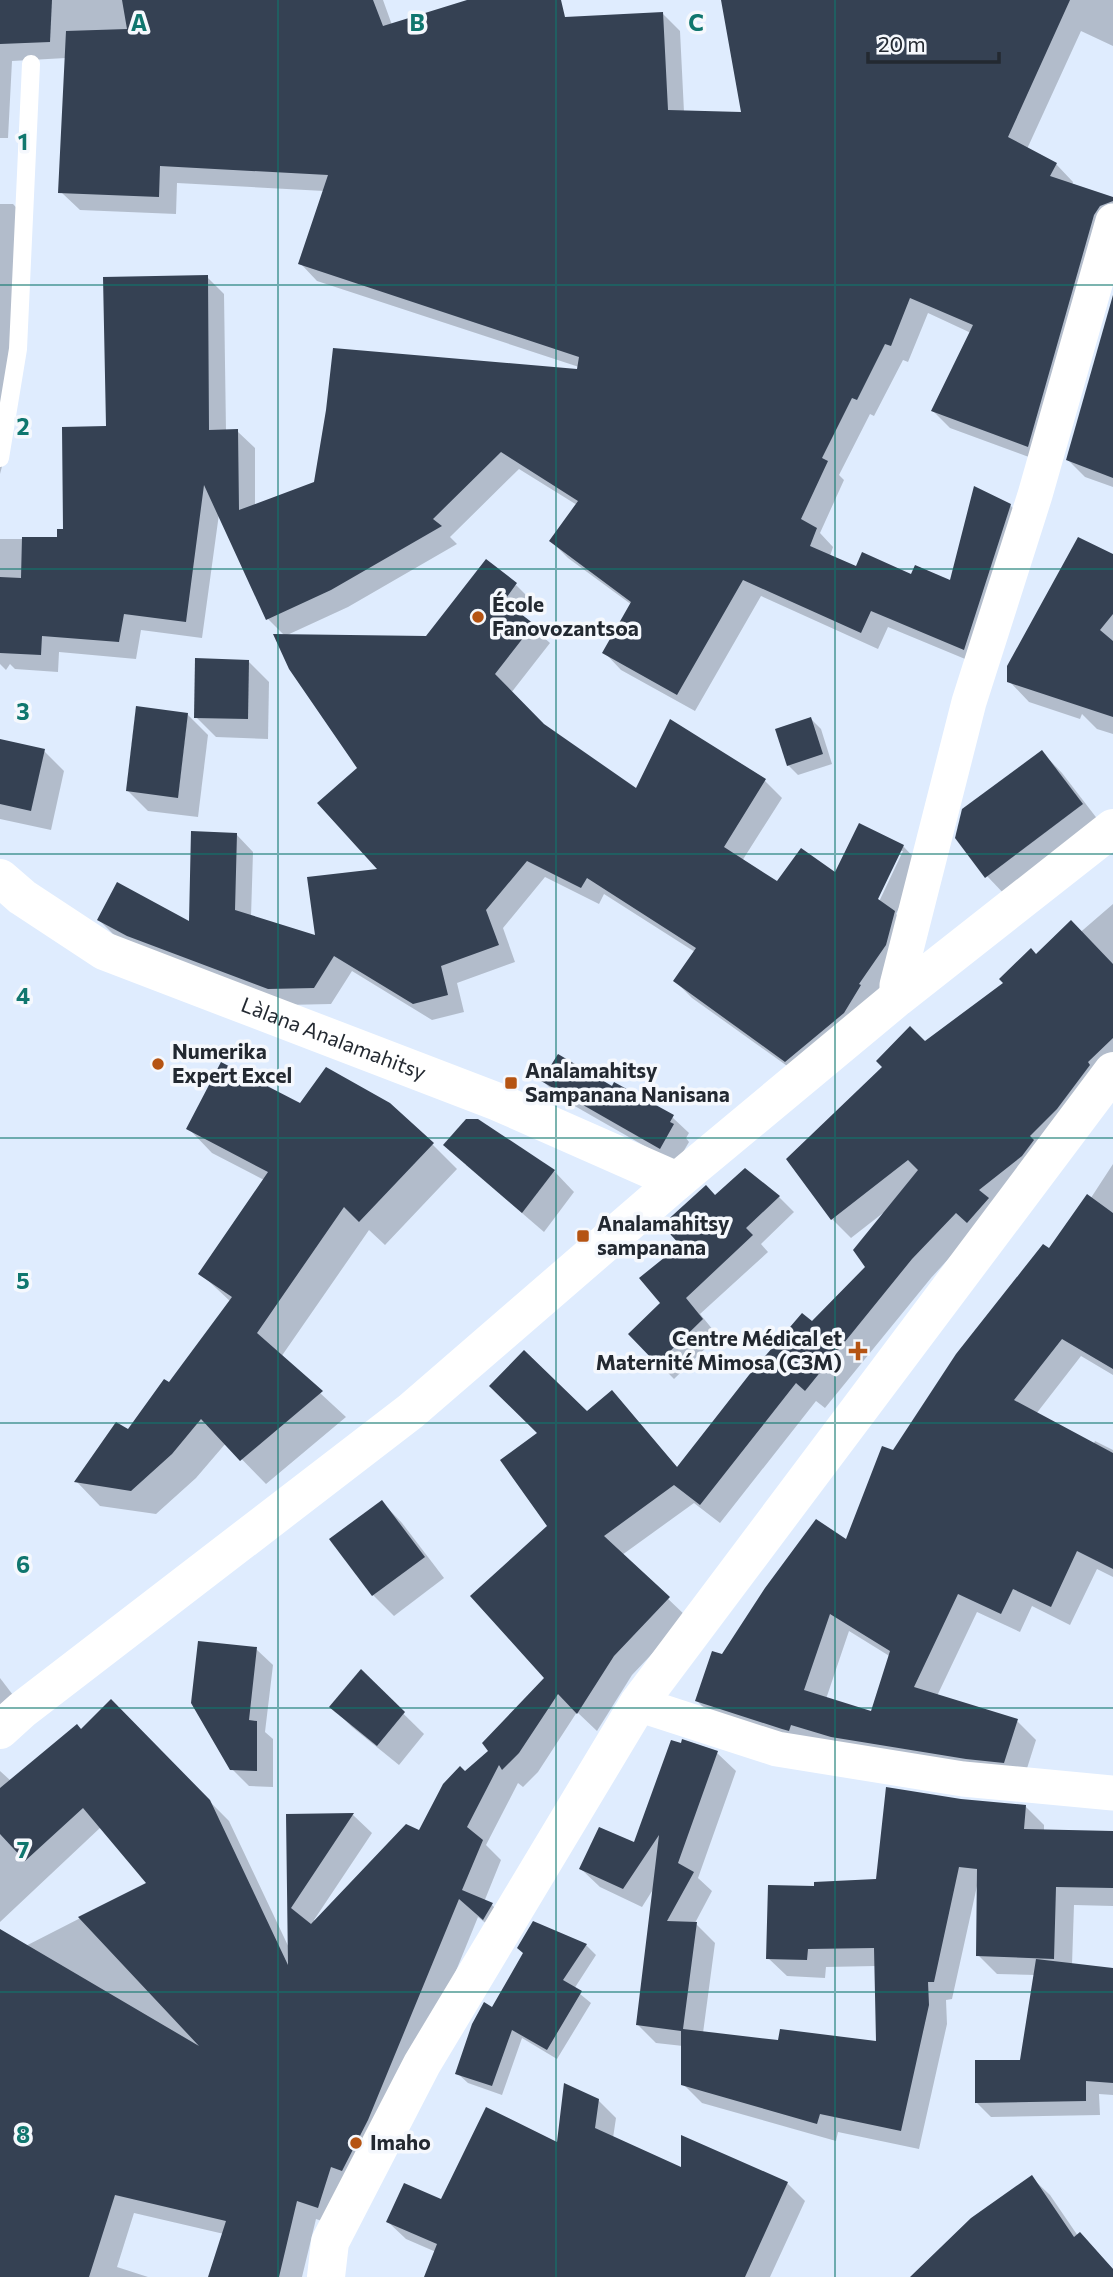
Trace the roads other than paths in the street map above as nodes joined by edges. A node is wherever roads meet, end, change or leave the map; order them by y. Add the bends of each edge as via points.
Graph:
1 (31, 64) dead end
2 (1113, 221) edge
3 (0, 346) edge
4 (18, 349) junction
5 (0, 458) edge
6 (1113, 828) edge
7 (7, 894) edge
8 (897, 998) junction
9 (1113, 1071) edge
10 (677, 1181) junction
11 (638, 1704) junction
12 (0, 1730) edge
13 (1113, 1793) edge
14 (328, 2259) edge
15 (307, 2277) edge

1 - 4 lane
2 - 8 street via 1035,495 969,702
3 - 4 lane
4 - 5 lane
6 - 8 main road
7 - 10 main road, Làlana Analamahitsy via 104,951 498,1102
8 - 10 main road
9 - 11 main road
10 - 12 main road via 411,1411
11 - 13 street via 777,1749 963,1779
11 - 14 main road via 422,2064
14 - 15 main road

